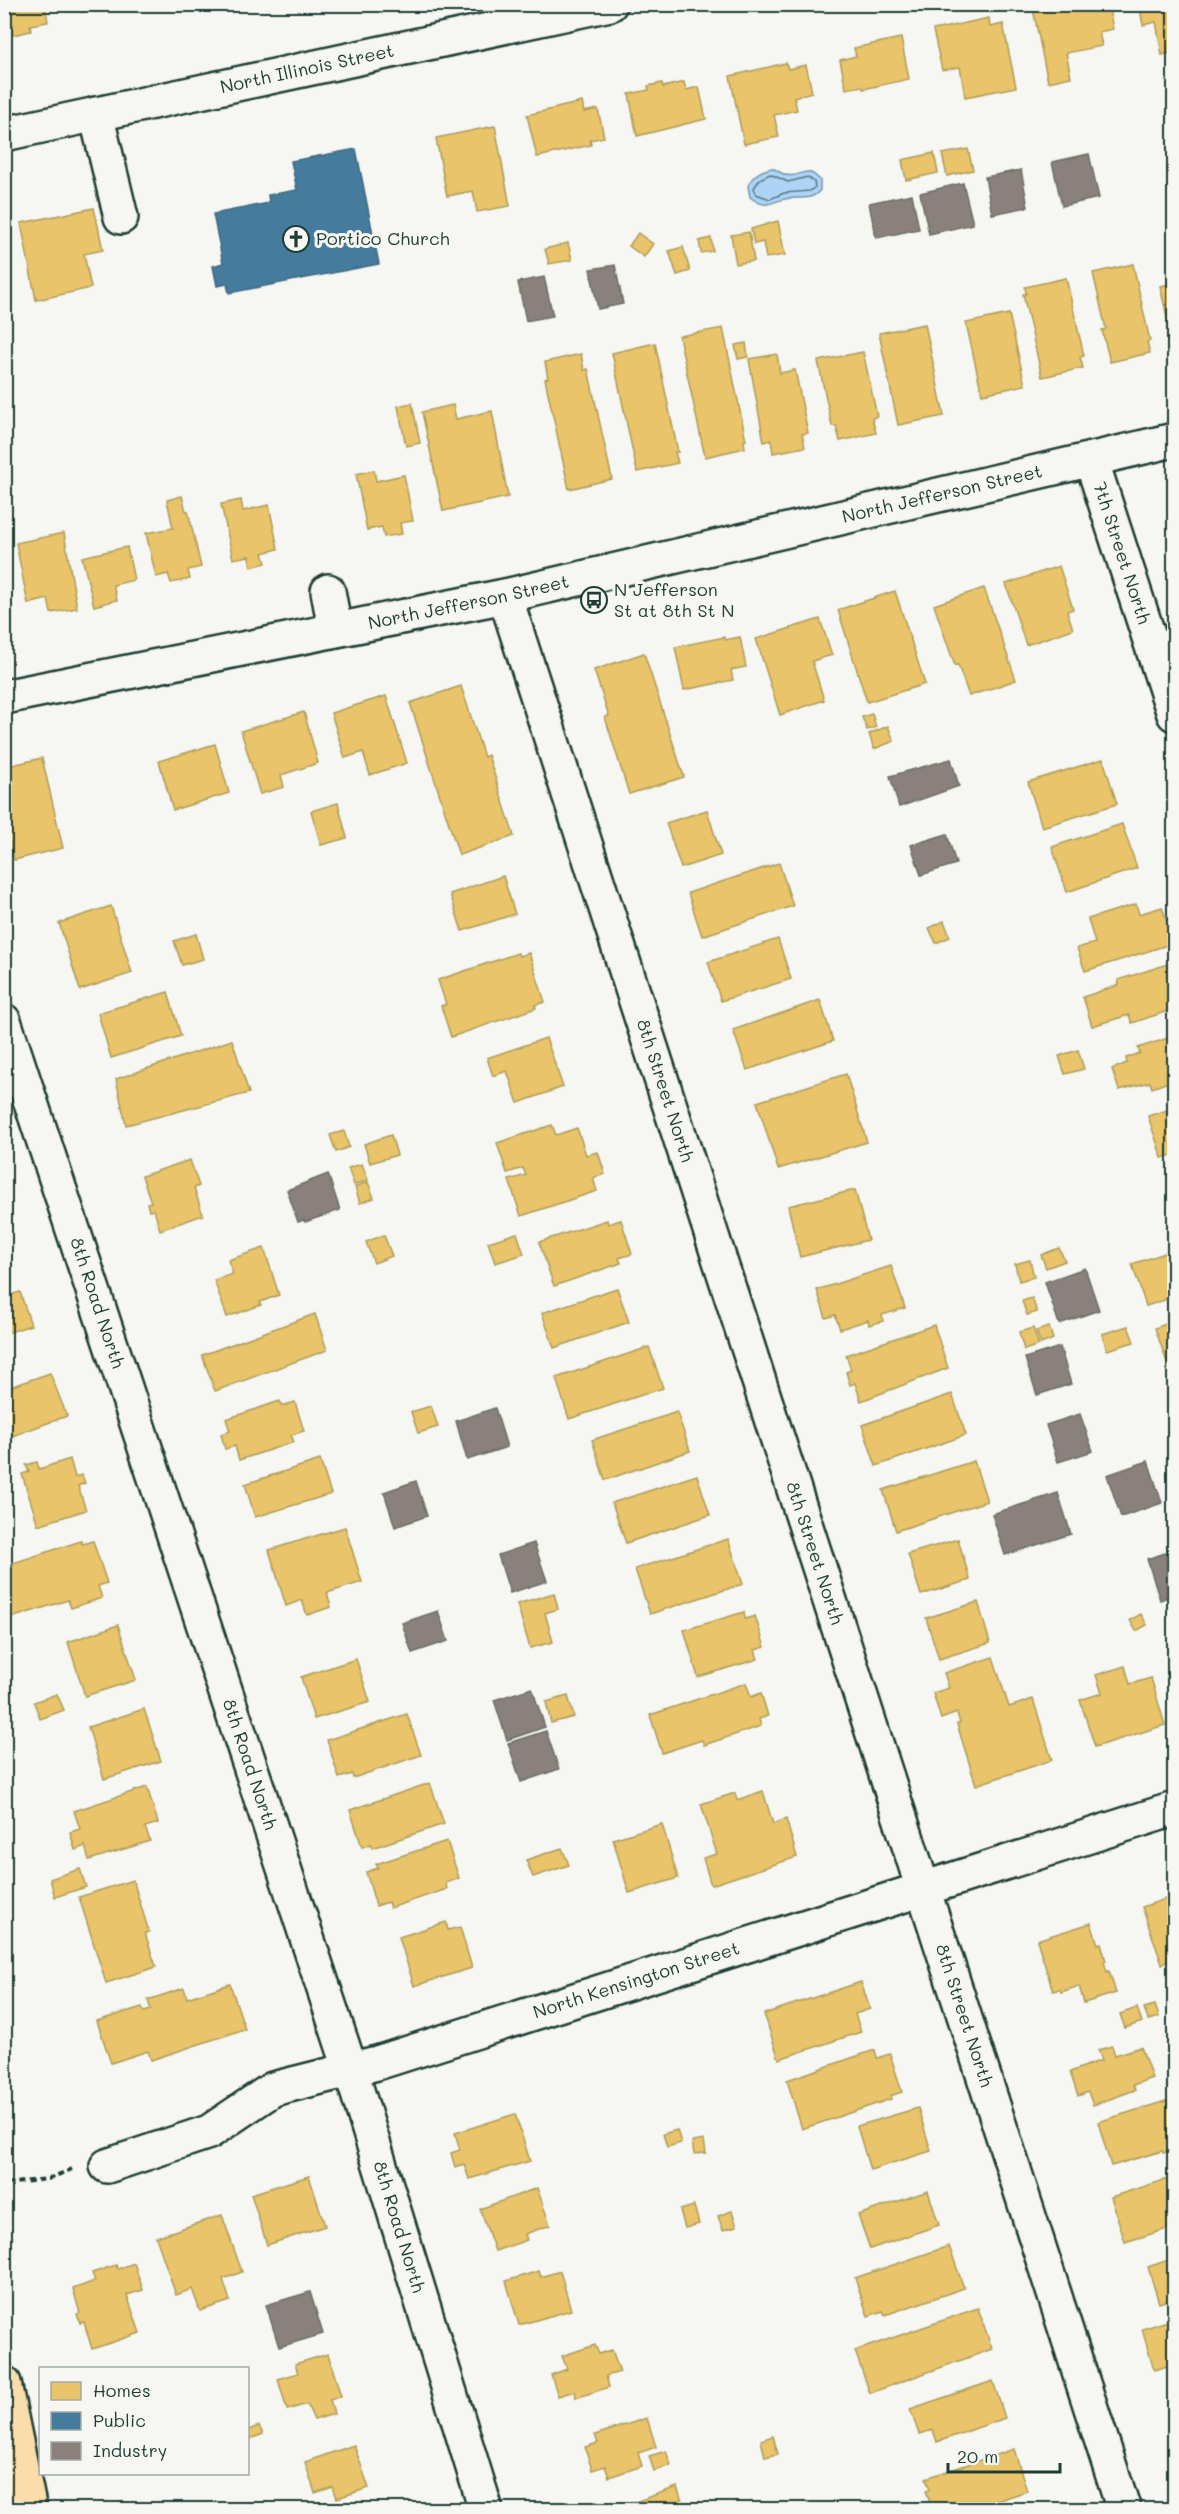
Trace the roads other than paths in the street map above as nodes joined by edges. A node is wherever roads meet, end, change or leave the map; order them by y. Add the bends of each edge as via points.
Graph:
1 (610, 4) edge
2 (96, 114) junction
3 (4, 134) edge
4 (121, 217) dead end
5 (1174, 440) edge
6 (1091, 459) junction
7 (328, 591) dead end
8 (505, 596) junction
9 (335, 629) junction
10 (4, 697) edge
11 (1174, 714) edge
12 (4, 1021) edge
13 (1174, 1809) edge
14 (922, 1890) junction
15 (351, 2071) junction
16 (107, 2166) dead end
17 (4, 2384) edge
18 (30, 2510) edge
19 (486, 2510) edge
20 (1124, 2510) edge

1 - 2 street, North Illinois Street
2 - 3 street, North Illinois Street
2 - 4 street
5 - 6 street, North Jefferson Street
6 - 8 street, North Jefferson Street
6 - 11 street, 7th Street North
7 - 9 street
8 - 9 street, North Jefferson Street
8 - 14 street, 8th Street North
9 - 10 street, North Jefferson Street
12 - 15 street, 8th Road North
13 - 14 street, North Kensington Street
14 - 15 street, North Kensington Street
14 - 20 street, 8th Street North
15 - 16 street, North Kensington Street via 273,2089 208,2132
15 - 19 street, 8th Road North
17 - 18 main road

